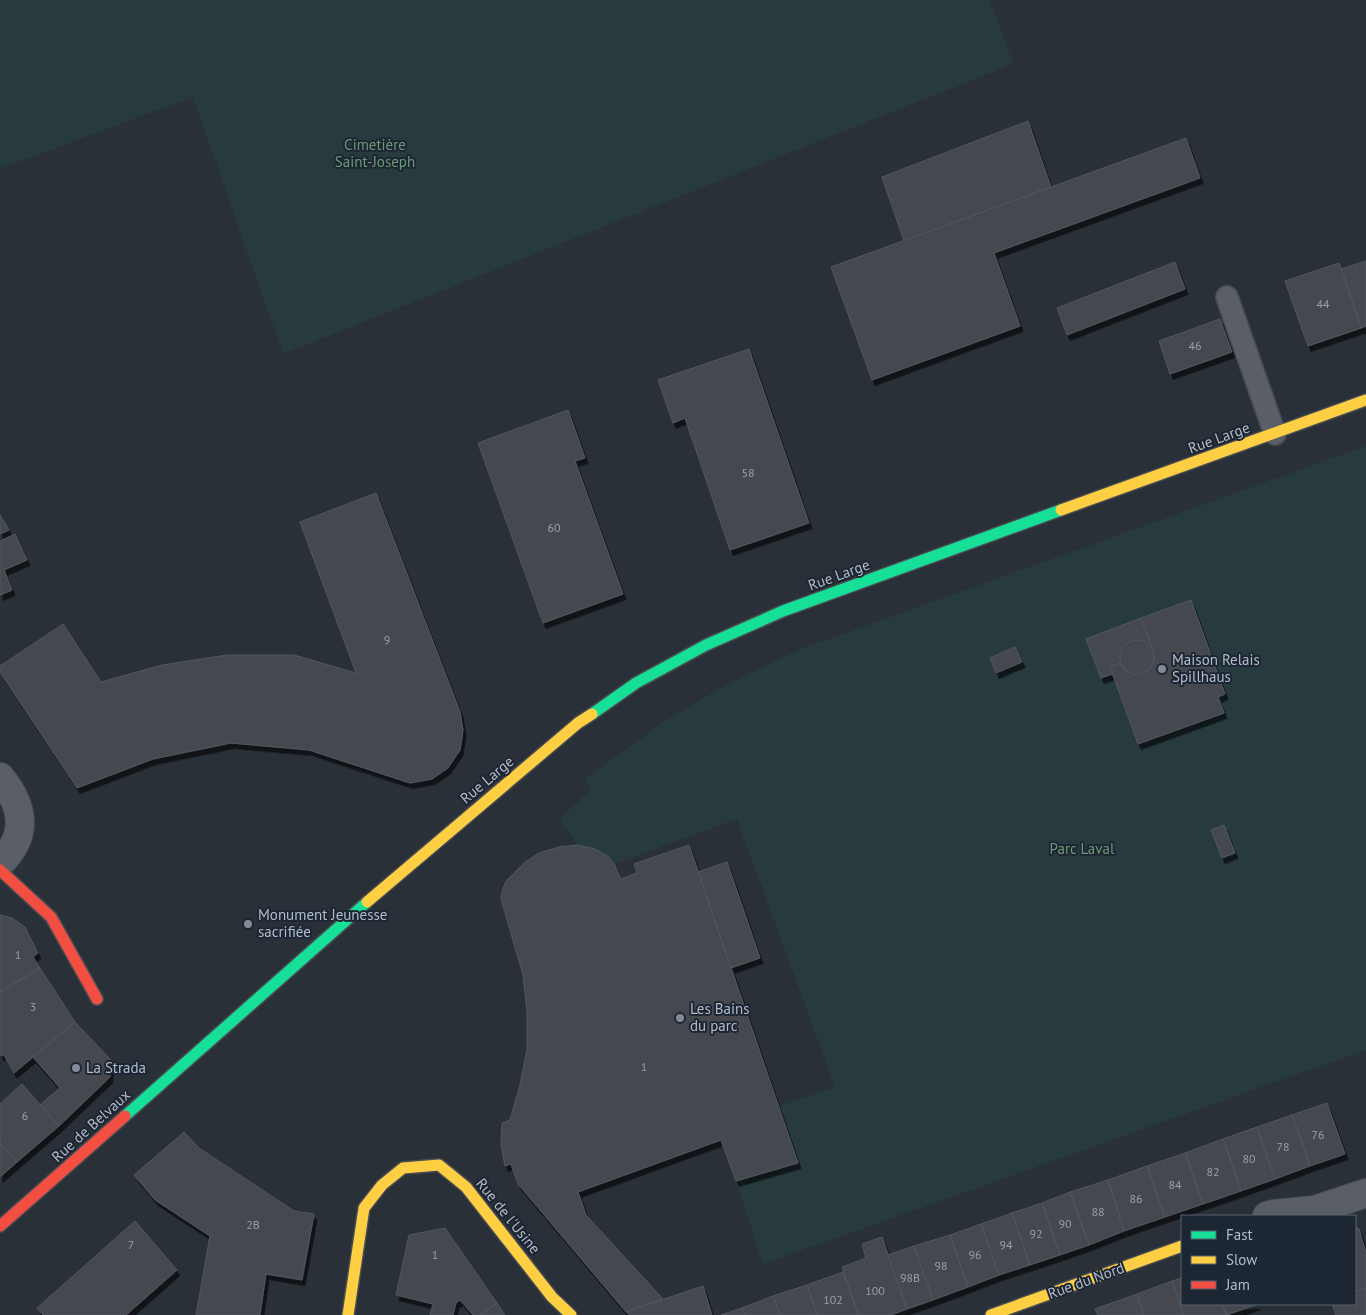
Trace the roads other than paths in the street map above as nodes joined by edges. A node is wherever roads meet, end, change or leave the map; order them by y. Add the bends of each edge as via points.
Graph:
1 (1227, 297) dead end
2 (1366, 400) edge
3 (1275, 434) junction
4 (0, 778) edge
5 (0, 863) edge
6 (0, 870) edge
7 (97, 999) dead end
8 (202, 1048) joint
9 (1366, 1193) edge
10 (1270, 1215) edge
11 (0, 1226) edge
12 (1181, 1246) edge
13 (348, 1315) edge
14 (571, 1315) edge
15 (991, 1315) edge

1 - 3 lane
2 - 3 street, Rue Large
3 - 8 street, Rue Large via 792,608 706,645 636,683 578,722
4 - 5 street via 12,792 20,815 18,835 10,853
6 - 7 street via 52,917
8 - 11 street, Rue de Belvaux
9 - 10 street via 1315,1210
12 - 15 street, Rue du Nord
13 - 14 street, Rue de l'Usine via 364,1208 382,1185 403,1168 439,1166 466,1187 552,1296

